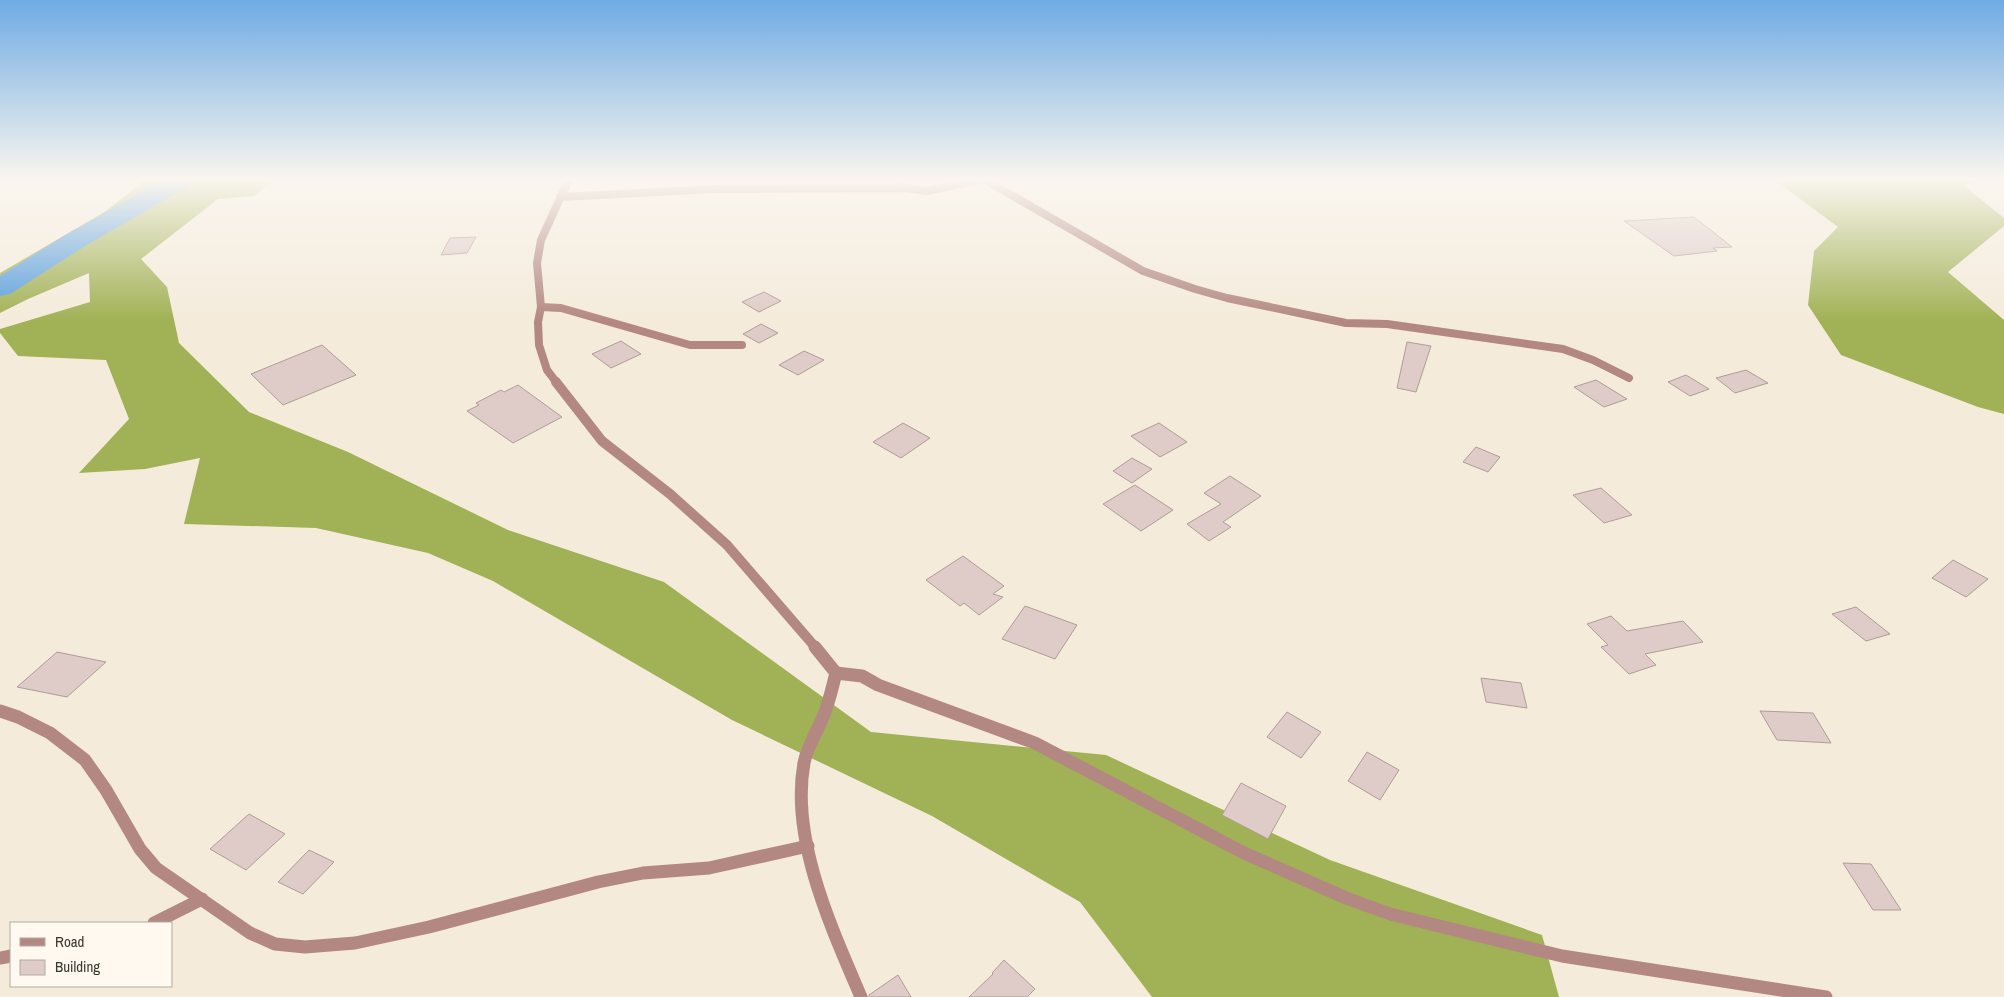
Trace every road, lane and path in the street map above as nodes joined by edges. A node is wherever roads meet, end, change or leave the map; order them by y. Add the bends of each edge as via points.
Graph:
1 (547, 228) edge
2 (1066, 228) edge
3 (541, 307) junction
4 (742, 345) dead end
5 (1629, 378) dead end
6 (836, 673) junction
7 (0, 711) edge
8 (808, 846) junction
9 (202, 899) junction
10 (156, 922) edge
11 (861, 997) edge
12 (1826, 997) edge

1 - 3 street via 537,263
2 - 5 street via 1143,271 1227,298 1346,323 1387,324 1563,349
3 - 4 street via 561,308 690,345
3 - 6 street via 539,345 547,370 602,441 670,494 727,545
6 - 8 street via 824,715 804,763 801,813
6 - 12 street via 862,676 1035,744 1242,852 1390,914 1562,956
7 - 9 street via 50,733 84,760 106,790 140,849 156,868
8 - 9 street via 710,868 643,873 598,882 355,943 305,947 276,944 250,933
8 - 11 street via 835,936
9 - 10 street

